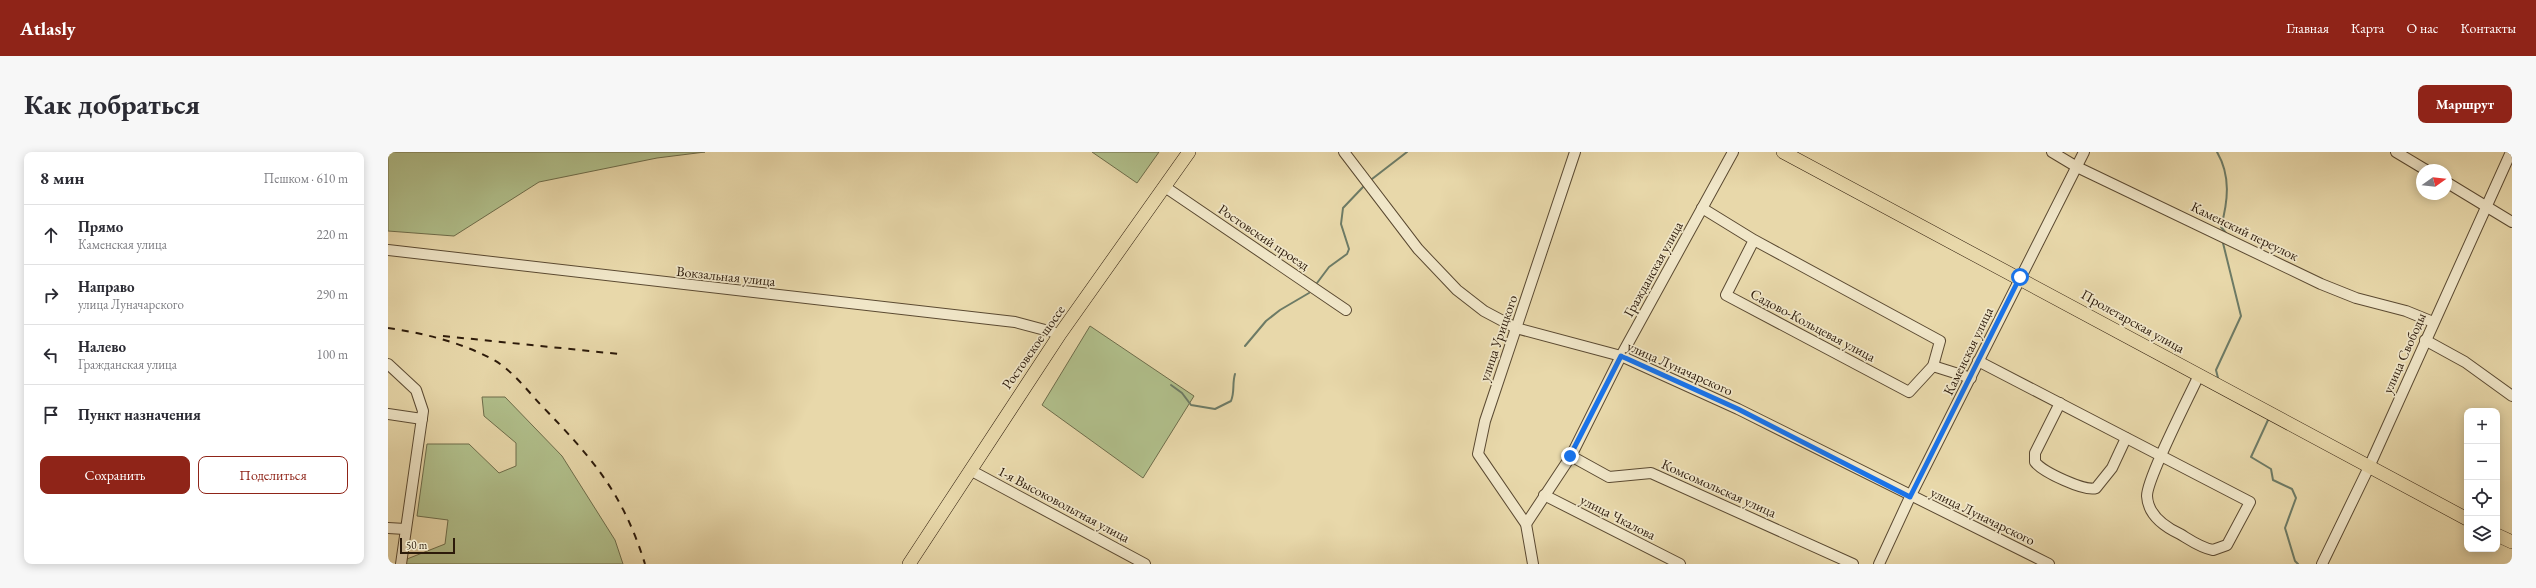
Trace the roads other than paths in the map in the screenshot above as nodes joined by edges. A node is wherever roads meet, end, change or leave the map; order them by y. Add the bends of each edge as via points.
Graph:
1 (1189, 152) edge
2 (1344, 152) edge
3 (1575, 152) edge
4 (1734, 152) edge
5 (1783, 152) edge
6 (2052, 152) edge
7 (2084, 152) edge
8 (2396, 152) edge
9 (2511, 152) edge
10 (2416, 164) edge
11 (2076, 167) junction
12 (2452, 186) edge
13 (1165, 187) junction
14 (2486, 206) junction
15 (1702, 208) junction
16 (2512, 222) edge
17 (1754, 240) junction
18 (388, 250) edge
19 (2020, 277) junction
20 (1346, 310) dead end
21 (2433, 322) junction
22 (1516, 328) junction
23 (1060, 334) junction
24 (2425, 340) junction
25 (1621, 356) junction
26 (1978, 361) junction
27 (388, 364) edge
28 (1933, 366) junction
29 (2199, 375) junction
30 (1971, 378) junction
31 (2512, 396) edge
32 (2060, 403) junction
33 (388, 414) edge
34 (422, 419) junction
35 (2126, 438) junction
36 (1570, 456) junction
37 (2162, 457) junction
38 (2368, 467) junction
39 (970, 470) junction
40 (1544, 495) junction
41 (1910, 497) junction
42 (2464, 517) edge
43 (1526, 524) junction
44 (388, 528) edge
45 (405, 529) junction
46 (2500, 536) edge
47 (2512, 542) edge
48 (912, 563) edge
49 (401, 564) edge
50 (1145, 564) edge
51 (1533, 564) edge
52 (1680, 564) edge
53 (1853, 564) edge
54 (1879, 564) edge
55 (2049, 564) edge
56 (2322, 564) edge

1 - 13 main road, Ростовское шоссе
2 - 22 street, улица Луначарского via 1418,249 1457,290 1484,311
3 - 22 street, улица Урицкого
4 - 15 street, Гражданская улица
5 - 19 main road, Пролетарская улица
6 - 11 street, Каменский переулок
7 - 11 street, Каменская улица
8 - 10 street
9 - 14 street, улица Свободы
11 - 19 street, Каменская улица
11 - 21 street, Каменский переулок via 2321,284 2356,298 2406,311
12 - 14 street
13 - 20 street, Ростовский проезд
13 - 23 main road, Ростовское шоссе
14 - 16 street
14 - 21 street, улица Свободы
15 - 17 street, Садово-Кольцевая улица
15 - 25 street, Гражданская улица
17 - 28 street, Садово-Кольцевая улица via 1940,341
17 - 28 street, Садово-Кольцевая улица via 1726,295 1909,392
18 - 23 street, Вокзальная улица via 1015,322
19 - 26 street, Каменская улица
19 - 29 main road, Пролетарская улица
21 - 24 street, улица Свободы
22 - 25 street, улица Луначарского
22 - 43 street, улица Урицкого via 1484,421 1478,454
23 - 39 main road, Ростовское шоссе
24 - 31 street via 2465,362
24 - 38 street, улица Свободы
25 - 36 street, Гражданская улица
25 - 41 street, улица Луначарского via 1738,409
26 - 30 street, Каменская улица
26 - 32 street
27 - 34 street via 416,390 421,402
28 - 30 street
29 - 37 street
29 - 38 main road, Пролетарская улица
30 - 41 street, Каменская улица
32 - 35 street
32 - 35 street via 2035,453 2035,462 2042,468 2086,490 2096,488 2112,468
33 - 34 street
34 - 45 street
35 - 37 street
36 - 40 street, Гражданская улица
36 - 53 street, Комсомольская улица via 1609,477 1651,473
37 - 37 street via 2250,502 2223,548 2207,549 2166,527 2152,510 2147,498 2148,490
38 - 42 main road, Пролетарская улица
38 - 56 street, улица Свободы
39 - 48 main road, Ростовское шоссе
39 - 50 street, 1-я Высоковольтная улица
40 - 43 street, Гражданская улица
40 - 52 street, улица Чкалова
41 - 54 street, Каменская улица
41 - 55 street, улица Луначарского
43 - 51 street
44 - 45 street
45 - 49 street
46 - 47 main road

